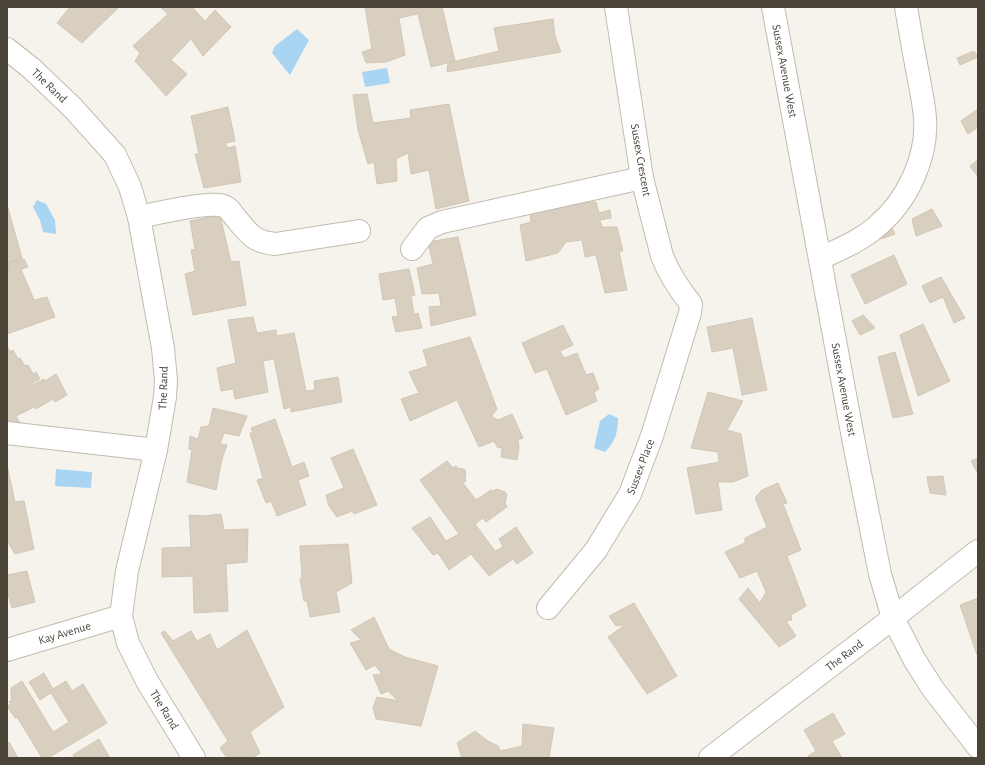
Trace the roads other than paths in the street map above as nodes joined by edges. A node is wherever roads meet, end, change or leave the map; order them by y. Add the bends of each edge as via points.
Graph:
1 (616, 7) edge
2 (773, 7) edge
3 (906, 7) edge
4 (7, 49) edge
5 (642, 178) junction
6 (139, 217) junction
7 (359, 231) dead end
8 (412, 249) dead end
9 (820, 258) junction
10 (691, 304) joint
11 (7, 433) edge
12 (156, 450) junction
13 (978, 550) edge
14 (548, 608) dead end
15 (121, 616) junction
16 (893, 618) junction
17 (7, 650) edge
18 (978, 747) edge
19 (194, 758) edge
20 (710, 758) edge

1 - 5 street, Sussex Crescent
2 - 9 street, Sussex Avenue West
3 - 9 street via 925,118 923,143 915,175 896,207 883,221 862,237
4 - 6 street, The Rand via 73,108 115,155 130,187
5 - 8 street via 442,222 428,228
5 - 10 street, Sussex Crescent via 666,269
6 - 7 street via 218,204 226,206 254,239 262,243 275,244
6 - 12 street, The Rand via 165,369 165,396
9 - 16 street, Sussex Avenue West via 870,525 880,574
10 - 14 street, Sussex Place via 652,436 630,494 596,550
11 - 12 street
12 - 15 street, The Rand via 127,571
13 - 16 street, The Rand
15 - 17 street, Kay Avenue
15 - 19 street, The Rand via 128,643 147,681
16 - 18 street, Sussex Avenue West via 933,689
16 - 20 street, The Rand

